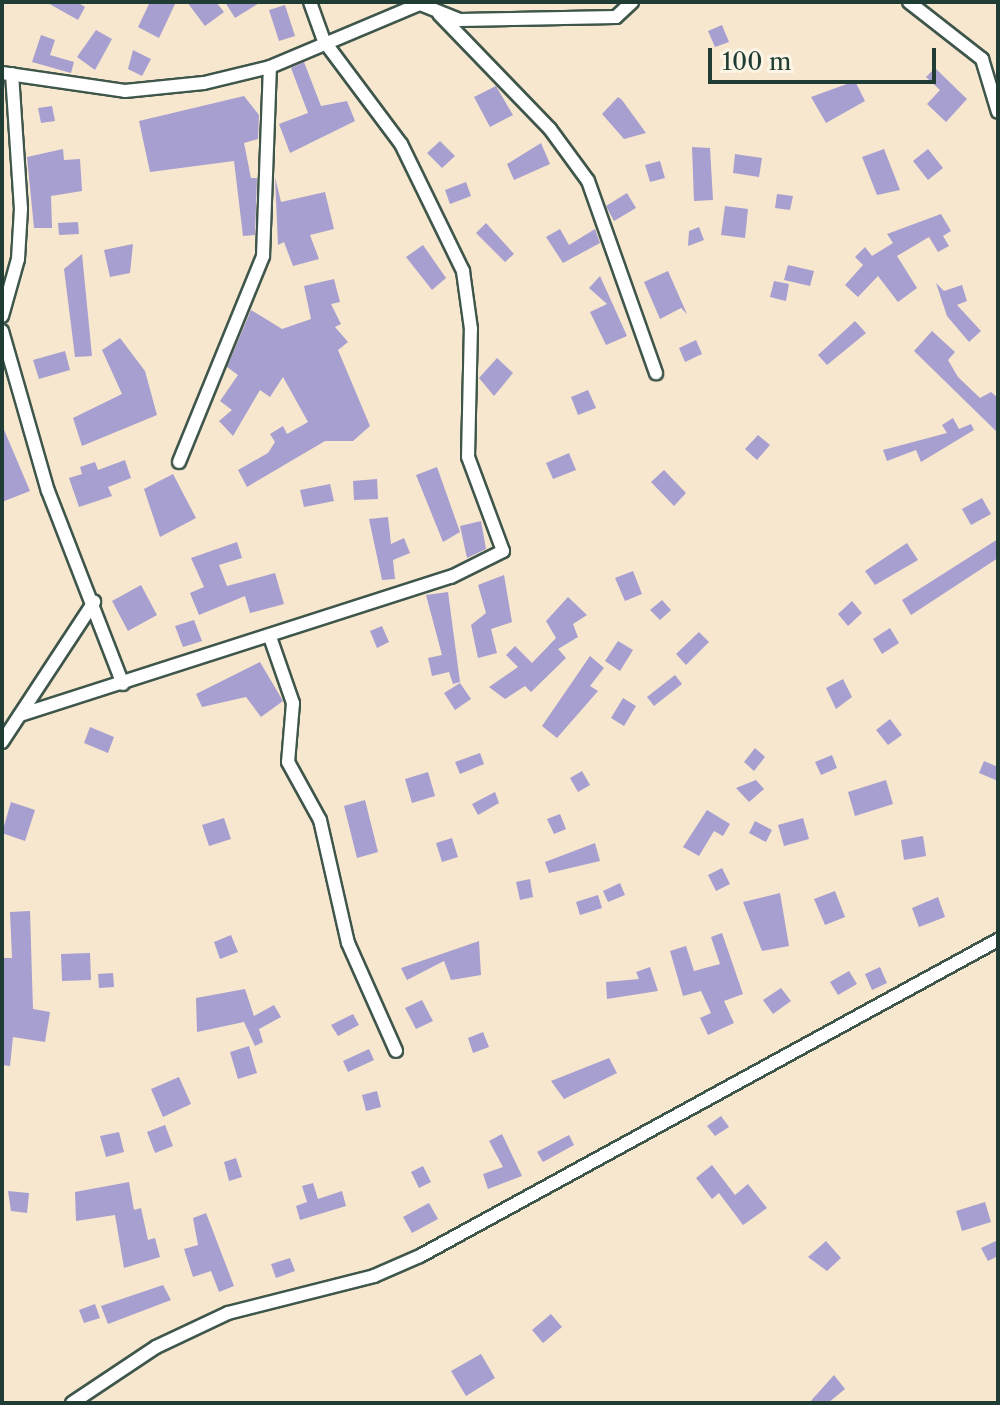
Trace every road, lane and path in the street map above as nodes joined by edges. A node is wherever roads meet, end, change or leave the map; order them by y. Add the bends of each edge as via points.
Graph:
1 (310, 2) edge
2 (632, 2) edge
3 (909, 2) edge
4 (427, 3) edge
5 (324, 41) junction
6 (270, 67) junction
7 (7, 73) edge
8 (998, 112) edge
9 (2, 316) edge
10 (2, 331) edge
11 (656, 373) dead end
12 (179, 462) dead end
13 (94, 602) junction
14 (270, 637) junction
15 (123, 684) junction
16 (20, 715) junction
17 (4, 732) edge
18 (998, 940) edge
19 (396, 1051) dead end
20 (72, 1403) edge

1 - 5 street
2 - 4 street via 616,17 460,20
3 - 8 street via 982,59
4 - 5 street
4 - 11 street via 550,129 588,181
5 - 6 street
5 - 14 street via 401,144 463,271 471,329 468,457 503,551 469,571
6 - 7 street via 125,91
6 - 12 street via 263,256
7 - 9 street via 21,209
10 - 13 street via 48,491
13 - 15 street
13 - 16 street
14 - 15 street
14 - 19 street via 293,703 288,762 320,820 348,943
15 - 16 street
16 - 17 street
18 - 20 street via 420,1256 374,1276 228,1313 156,1347

